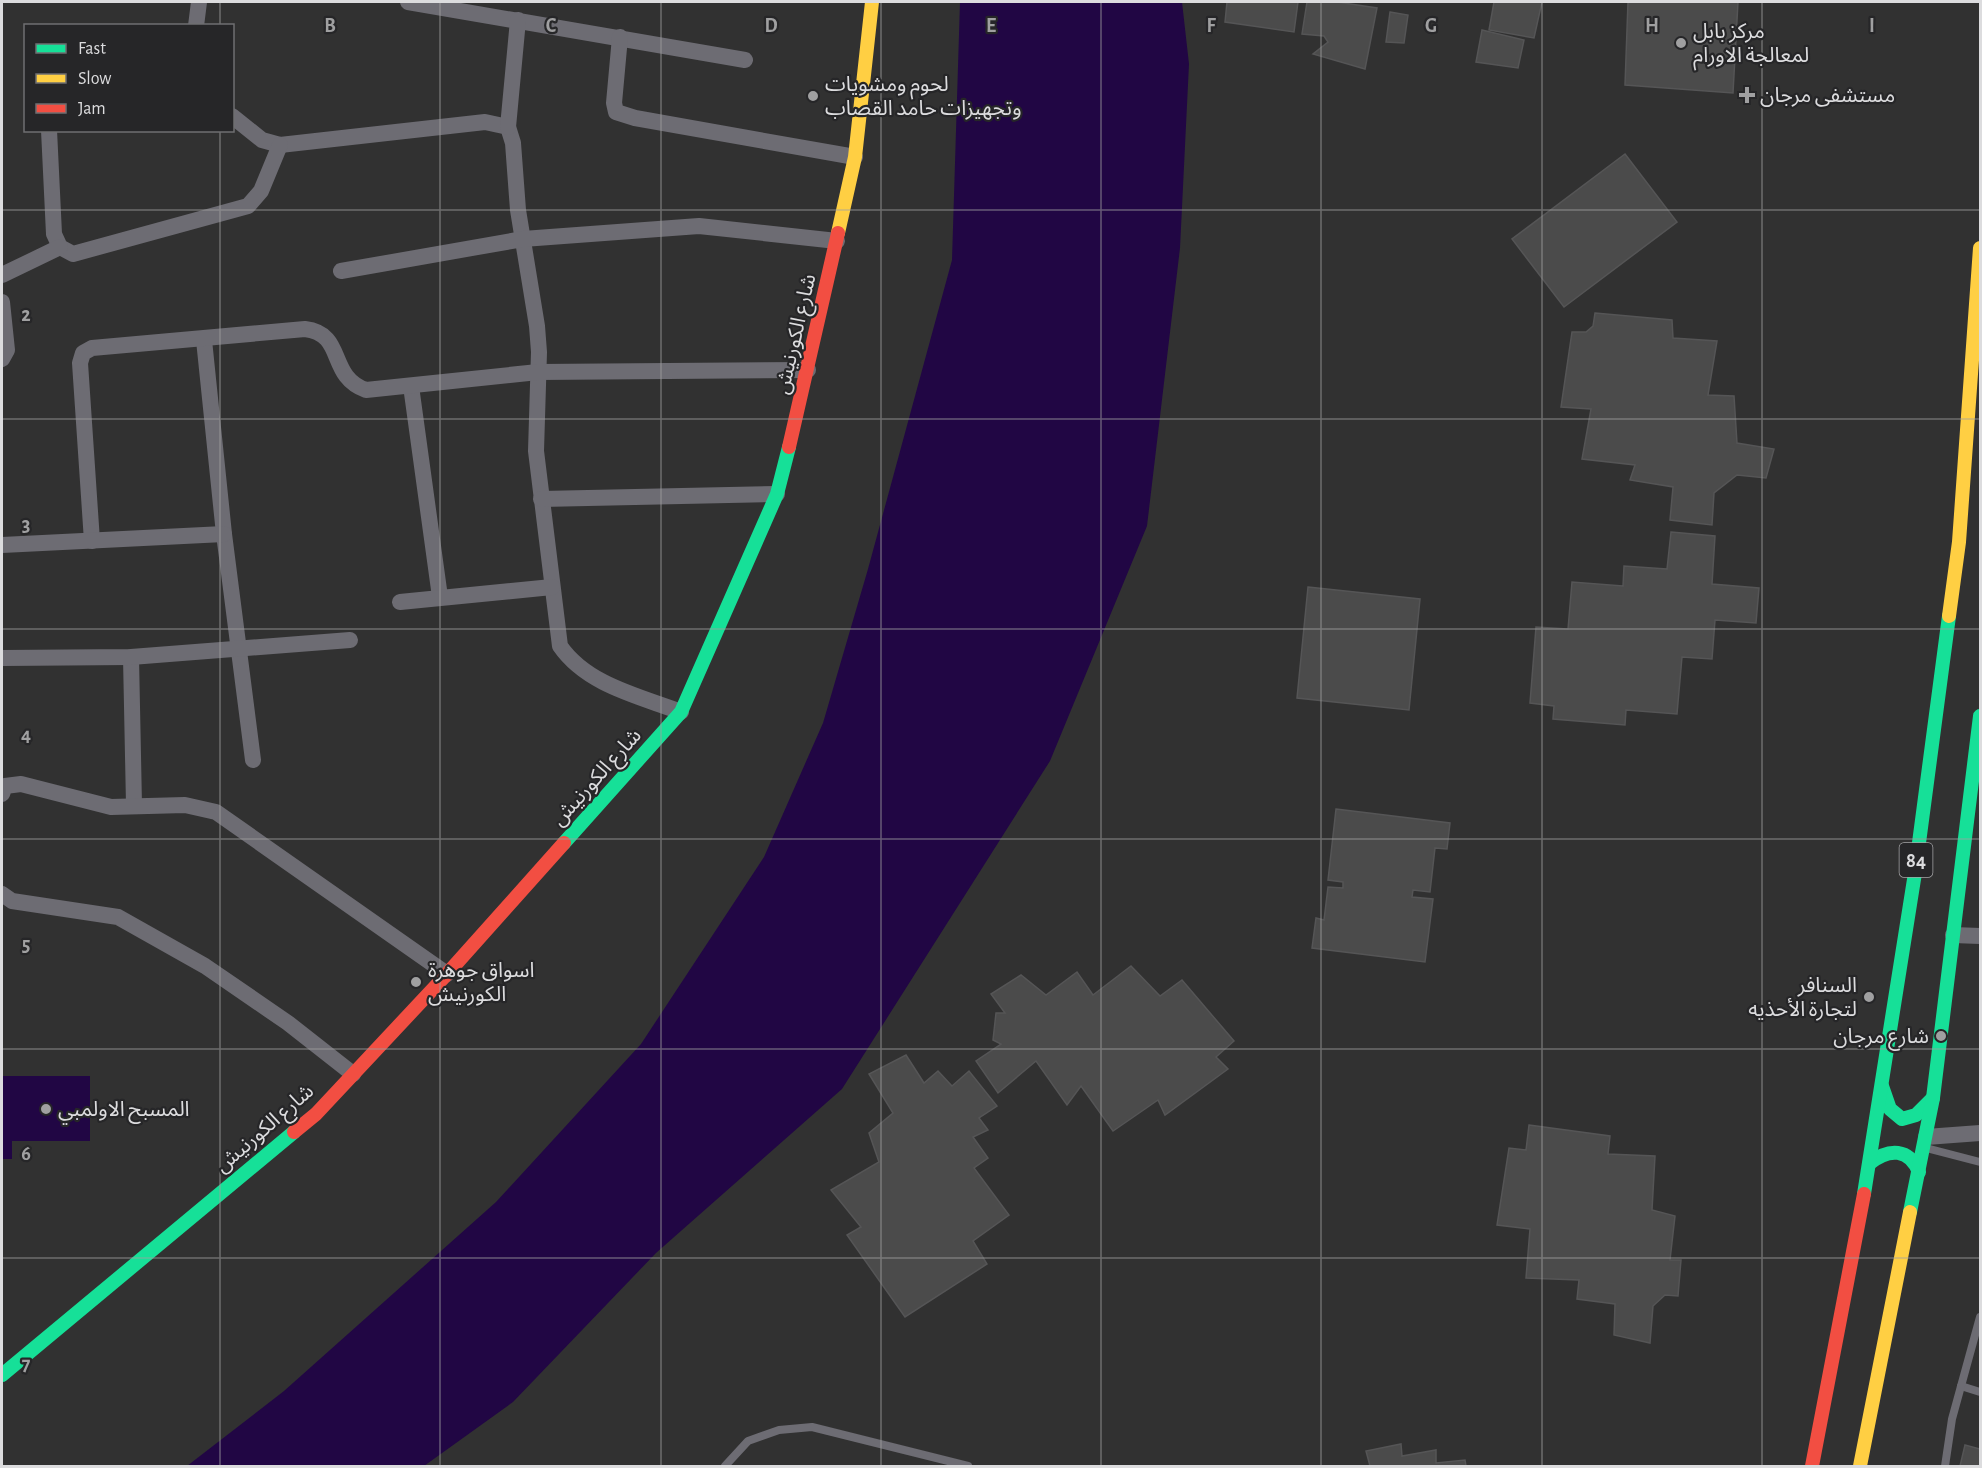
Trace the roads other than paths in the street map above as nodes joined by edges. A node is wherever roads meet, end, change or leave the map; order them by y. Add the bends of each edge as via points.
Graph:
1 (199, 2) edge
2 (413, 2) edge
3 (872, 2) edge
4 (518, 20) junction
5 (196, 24) edge
6 (620, 37) junction
7 (746, 60) dead end
8 (234, 118) edge
9 (508, 127) junction
10 (49, 132) edge
11 (280, 145) junction
12 (855, 157) junction
13 (523, 239) junction
14 (837, 241) junction
15 (60, 247) junction
16 (1980, 249) edge
17 (341, 271) dead end
18 (2, 275) edge
19 (2, 302) edge
20 (204, 340) junction
21 (2, 359) edge
22 (808, 370) junction
23 (538, 372) junction
24 (411, 387) junction
25 (777, 494) junction
26 (541, 499) junction
27 (224, 534) junction
28 (92, 541) junction
29 (2, 545) edge
30 (552, 587) junction
31 (440, 597) junction
32 (400, 602) dead end
33 (350, 640) dead end
34 (238, 649) junction
35 (131, 657) junction
36 (2, 658) edge
37 (681, 712) junction
38 (1980, 716) edge
39 (253, 760) dead end
40 (2, 794) edge
41 (134, 805) junction
42 (1975, 809) edge
43 (2, 894) edge
44 (1953, 935) junction
45 (1980, 936) edge
46 (447, 974) junction
47 (353, 1074) junction
48 (1882, 1086) junction
49 (1933, 1098) junction
50 (1980, 1133) edge
51 (1926, 1142) junction
52 (1980, 1162) edge
53 (1870, 1163) junction
54 (1919, 1172) junction
55 (1980, 1317) edge
56 (2, 1375) edge
57 (1961, 1386) junction
58 (1980, 1392) edge
59 (724, 1467) edge
60 (968, 1467) edge
61 (1812, 1467) edge
62 (1860, 1467) edge
63 (1945, 1467) edge

1 - 5 street
2 - 4 street
3 - 12 main road, شارع الكورنيش
4 - 6 street
4 - 9 street
6 - 7 street
6 - 12 street via 616,112
8 - 11 street via 262,140
9 - 11 street via 485,122
9 - 13 street
10 - 15 street via 54,234
11 - 15 street via 261,191 248,206 73,254
12 - 14 main road, شارع الكورنيش
13 - 14 street via 699,226
13 - 17 street
13 - 23 street via 537,327
14 - 22 main road, شارع الكورنيش
15 - 18 street
16 - 48 main road, 84 via 1959,542
19 - 21 street via 7,350
20 - 24 street via 318,331 327,337 345,379 353,386 366,390
20 - 27 street
20 - 28 street via 92,348 83,353 80,363
22 - 23 street
22 - 25 main road, شارع الكورنيش
23 - 24 street
23 - 26 street via 536,451
24 - 31 street
25 - 26 street
25 - 37 main road, شارع الكورنيش
26 - 30 street
27 - 28 street
27 - 34 street
28 - 29 street
30 - 31 street
30 - 37 street via 560,646 571,663 593,678
31 - 32 street
33 - 34 street
34 - 35 street
34 - 39 street
35 - 36 street
35 - 41 street
37 - 46 main road, شارع الكورنيش
38 - 42 main road, 84
40 - 41 street via 6,786 21,784 111,807
41 - 46 street via 185,806 216,812
42 - 44 main road, 84
43 - 47 street via 12,901 118,917 228,981
44 - 45 street
44 - 49 main road, 84
46 - 47 main road, شارع الكورنيش
47 - 56 main road, شارع الكورنيش via 316,1114
48 - 49 main road via 1892,1114 1903,1119 1916,1117
48 - 53 main road, 84
49 - 51 main road, 84
50 - 51 street
51 - 52 lane
51 - 54 main road, 84
53 - 54 main road via 1886,1151 1897,1150 1913,1158
53 - 61 main road, 84
54 - 62 main road, 84
55 - 57 lane
57 - 58 lane
57 - 63 lane via 1947,1441
59 - 60 lane via 748,1441 779,1430 812,1427

